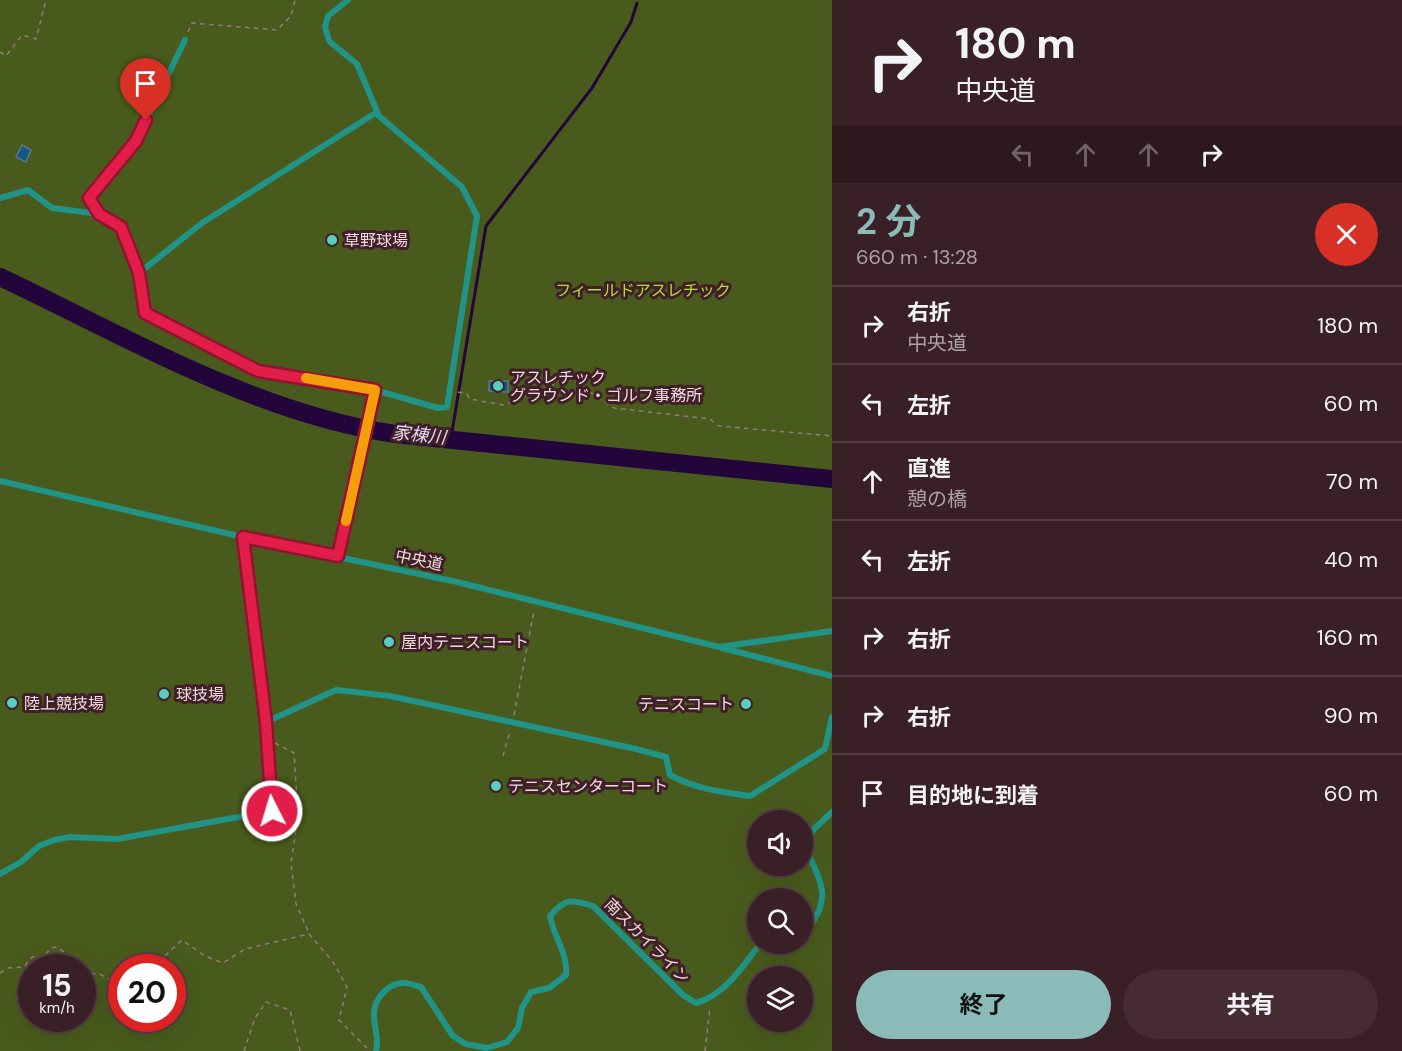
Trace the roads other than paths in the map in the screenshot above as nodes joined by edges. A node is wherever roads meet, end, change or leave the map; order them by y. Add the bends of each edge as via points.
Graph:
1 (348, 0) edge
2 (185, 40) road end
3 (377, 112) junction
4 (0, 198) edge
5 (99, 214) junction
6 (139, 273) junction
7 (375, 390) junction
8 (0, 481) edge
9 (243, 537) junction
10 (338, 556) junction
11 (832, 631) edge
12 (719, 647) junction
13 (832, 676) edge
14 (832, 717) edge
15 (266, 722) junction
16 (832, 813) edge
17 (0, 874) edge
18 (813, 924) edge
19 (752, 954) edge
20 (376, 1051) edge

1 - 3 lane via 328,16 327,36 336,49 357,64
2 - 5 lane via 136,141 89,198
3 - 6 lane via 202,223
3 - 7 lane via 462,187 477,216 447,407 438,408
4 - 5 lane via 28,190 52,208
5 - 6 lane via 121,227
6 - 7 lane via 145,313 258,371
7 - 10 lane
8 - 9 lane, 中央道
9 - 10 lane, 中央道
9 - 15 lane
10 - 12 lane, 中央道
11 - 12 lane, 中央道
12 - 13 lane
14 - 15 lane via 825,749 750,796 702,789 679,780 670,775 666,757 390,696 336,690
15 - 17 lane via 272,811 117,839 54,840
16 - 18 lane via 813,830 806,849 827,904
19 - 20 lane, 南スカイライン via 712,999 696,1003 683,996 649,959 625,941 594,906 574,900 560,905 550,916 567,959 566,975 549,988 531,992 522,1008 518,1028 507,1042 487,1048 466,1044 453,1036 421,987 402,983 377,998

